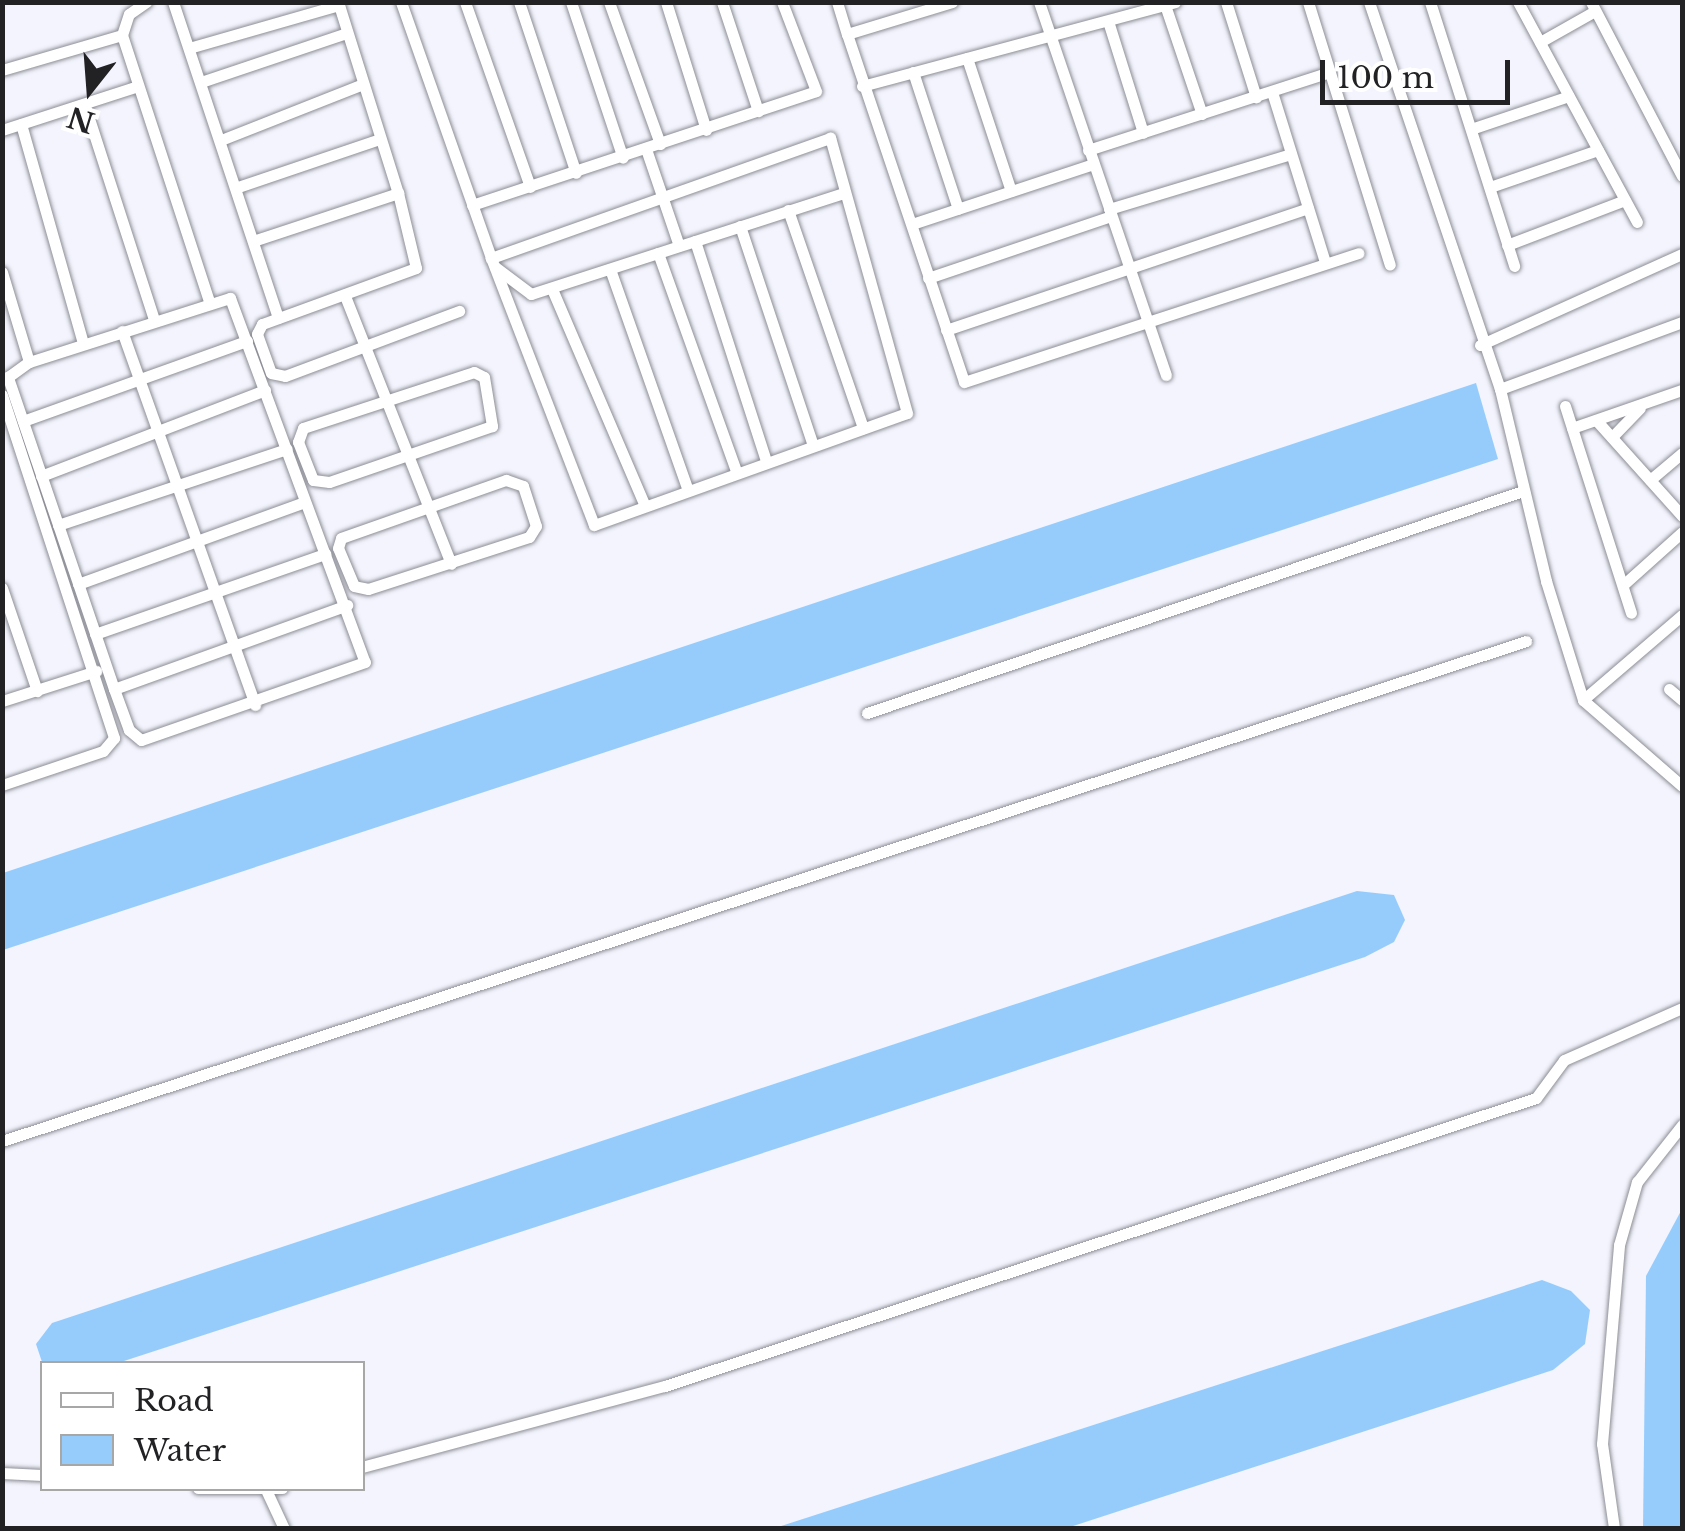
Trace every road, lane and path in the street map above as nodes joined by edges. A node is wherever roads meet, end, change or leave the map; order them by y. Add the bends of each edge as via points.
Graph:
1 (146, 2) edge
2 (173, 2) edge
3 (401, 2) edge
4 (465, 2) edge
5 (519, 2) edge
6 (572, 2) edge
7 (609, 2) edge
8 (666, 2) edge
9 (722, 2) edge
10 (782, 2) edge
11 (836, 2) edge
12 (952, 2) edge
13 (1039, 2) edge
14 (1226, 2) edge
15 (1308, 2) edge
16 (1368, 2) edge
17 (1430, 2) edge
18 (1518, 2) edge
19 (1170, 4) edge
20 (1593, 7) edge
21 (1108, 21) junction
22 (348, 33) junction
23 (122, 34) junction
24 (847, 34) junction
25 (1050, 36) junction
26 (1540, 42) junction
27 (189, 48) junction
28 (967, 58) junction
29 (2, 70) edge
30 (914, 72) junction
31 (1330, 72) junction
32 (201, 82) junction
33 (363, 84) junction
34 (138, 86) junction
35 (862, 86) junction
36 (1272, 92) junction
37 (1569, 96) junction
38 (1256, 97) junction
39 (85, 106) junction
40 (758, 112) junction
41 (1202, 114) junction
42 (20, 124) junction
43 (1472, 129) junction
44 (2, 130) edge
45 (706, 130) junction
46 (1143, 133) junction
47 (380, 139) junction
48 (221, 140) junction
49 (660, 144) junction
50 (646, 149) junction
51 (1088, 150) junction
52 (1598, 150) junction
53 (1291, 154) junction
54 (623, 158) junction
55 (1093, 164) junction
56 (576, 173) junction
57 (1682, 176) edge
58 (530, 186) junction
59 (238, 187) junction
60 (1490, 188) junction
61 (1010, 191) junction
62 (398, 194) junction
63 (841, 194) junction
64 (664, 196) junction
65 (1625, 200) junction
66 (472, 204) junction
67 (958, 208) junction
68 (1308, 208) junction
69 (788, 210) junction
70 (1110, 213) junction
71 (1637, 222) dead end
72 (912, 224) junction
73 (740, 226) junction
74 (256, 240) junction
75 (694, 241) junction
76 (1508, 245) junction
77 (679, 246) junction
78 (1358, 253) dead end
79 (658, 254) junction
80 (1682, 254) edge
81 (493, 262) junction
82 (1325, 262) junction
83 (1128, 264) junction
84 (1390, 265) dead end
85 (1514, 266) dead end
86 (610, 269) junction
87 (2, 272) edge
88 (928, 278) junction
89 (552, 288) junction
90 (345, 296) junction
91 (209, 301) junction
92 (459, 312) dead end
93 (278, 318) junction
94 (154, 319) junction
95 (1148, 321) junction
96 (1682, 322) edge
97 (946, 330) junction
98 (122, 331) junction
99 (248, 341) junction
100 (83, 343) junction
101 (1480, 346) junction
102 (366, 348) junction
103 (29, 362) junction
104 (1166, 375) dead end
105 (142, 382) junction
106 (1500, 388) junction
107 (265, 390) junction
108 (1682, 390) edge
109 (2, 395) edge
110 (386, 400) junction
111 (1644, 404) junction
112 (1566, 406) dead end
113 (1596, 420) junction
114 (22, 421) junction
115 (864, 428) junction
116 (1572, 428) junction
117 (160, 431) junction
118 (1612, 438) junction
119 (812, 445) junction
120 (287, 449) junction
121 (1682, 453) edge
122 (408, 454) junction
123 (766, 461) junction
124 (736, 471) junction
125 (41, 476) junction
126 (1650, 480) junction
127 (178, 484) junction
128 (687, 488) junction
129 (1524, 491) junction
130 (305, 502) junction
131 (644, 504) junction
132 (427, 506) junction
133 (1682, 516) edge
134 (58, 525) junction
135 (1682, 532) edge
136 (198, 542) junction
137 (326, 554) junction
138 (452, 564) junction
139 (78, 584) junction
140 (1623, 586) junction
141 (3, 594) edge
142 (217, 594) junction
143 (347, 605) junction
144 (1631, 613) dead end
145 (1682, 615) edge
146 (95, 634) junction
147 (233, 642) junction
148 (1526, 642) dead end
149 (96, 671) junction
150 (114, 689) junction
151 (1669, 690) dead end
152 (37, 691) junction
153 (1584, 700) junction
154 (1682, 700) edge
155 (2, 701) edge
156 (255, 705) junction
157 (867, 712) dead end
158 (2, 786) edge
159 (1682, 786) edge
160 (1682, 1008) edge
161 (1682, 1126) edge
162 (2, 1141) edge
163 (365, 1467) edge
164 (2, 1472) edge
165 (40, 1475) edge
166 (249, 1491) edge
167 (270, 1491) edge
168 (266, 1492) junction
169 (284, 1528) edge
170 (1614, 1528) edge

1 - 23 street via 129,14
2 - 27 street
3 - 66 street
4 - 58 street
5 - 56 street
6 - 54 street
7 - 49 street
8 - 45 street
9 - 40 street
10 - 40 street via 816,91
11 - 24 street
12 - 24 street
13 - 25 street
14 - 38 street
15 - 31 street
16 - 101 street
17 - 43 street
18 - 26 street
19 - 21 street
19 - 41 street
20 - 26 street
20 - 57 street
21 - 25 street
21 - 46 street
22 - 27 street via 339,5
22 - 32 street
22 - 33 street
23 - 29 street
23 - 34 street
24 - 35 street
25 - 28 street
25 - 51 street
26 - 37 street
27 - 32 street
28 - 30 street
28 - 61 street
30 - 35 street
30 - 67 street
31 - 36 street
31 - 84 street
32 - 48 street
33 - 47 street
33 - 48 street
34 - 39 street
34 - 91 street
35 - 72 street
36 - 38 street
36 - 53 street
37 - 43 street
37 - 52 street
38 - 41 street
39 - 42 street
39 - 94 street
40 - 45 street
41 - 46 street
42 - 44 street
42 - 100 street
43 - 60 street
45 - 49 street
46 - 51 street
47 - 59 street
47 - 62 street
48 - 59 street
49 - 50 street
50 - 54 street
50 - 64 street
51 - 55 street
52 - 60 street
52 - 65 street
53 - 68 street
53 - 70 street
54 - 56 street
55 - 61 street
55 - 70 street
56 - 58 street
58 - 66 street
59 - 74 street
60 - 76 street
61 - 67 street
62 - 74 street
62 - 90 street via 416,268
63 - 64 street via 830,138
63 - 69 street
63 - 115 street via 907,413
64 - 77 street
64 - 81 street
65 - 71 street
65 - 76 street
66 - 81 street
67 - 72 street
68 - 82 street
68 - 83 street
69 - 73 street
69 - 115 street
70 - 83 street
70 - 88 street
72 - 88 street
73 - 75 street
73 - 119 street
74 - 93 street
75 - 77 street
75 - 123 street
76 - 85 street
77 - 79 street
78 - 82 street
79 - 86 street
79 - 124 street
80 - 101 street
81 - 89 street via 531,294
81 - 131 street via 594,525
82 - 95 street
83 - 95 street
83 - 97 street
86 - 89 street
86 - 128 street
87 - 103 street
88 - 97 street
89 - 131 street
90 - 93 street
90 - 102 street
91 - 94 street
91 - 99 street via 233,300
92 - 102 street
93 - 102 street via 257,332 275,376
94 - 98 street
95 - 97 street via 973,382 960,376
95 - 104 street
96 - 106 street
98 - 100 street
98 - 105 street
99 - 105 street
99 - 107 street
100 - 103 street
101 - 106 street
102 - 110 street
103 - 114 street via 8,377
105 - 114 street
105 - 117 street
106 - 129 street
107 - 117 street
107 - 120 street
108 - 111 street
109 - 149 street
110 - 122 street
110 - 122 street via 470,372 484,377 492,426
110 - 122 street via 303,428 297,438 304,459 322,484
111 - 113 street
111 - 118 street
112 - 116 street
113 - 116 street
113 - 118 street
114 - 125 street
115 - 119 street
116 - 140 street
117 - 125 street
117 - 127 street
118 - 126 street
119 - 123 street
120 - 127 street
120 - 130 street
121 - 126 street
122 - 132 street
123 - 124 street
124 - 128 street
125 - 134 street
126 - 133 street
127 - 134 street
127 - 136 street
128 - 131 street
129 - 153 street
129 - 157 street
130 - 136 street
130 - 137 street
132 - 138 street
132 - 138 street via 512,478 523,486 536,526 532,534
132 - 138 street via 341,538 338,548 352,581 368,590
134 - 139 street
135 - 140 street
136 - 139 street
136 - 142 street
137 - 142 street
137 - 143 street
139 - 146 street
140 - 144 street
141 - 152 street
142 - 146 street
142 - 147 street
143 - 147 street
143 - 156 street via 365,662
145 - 153 street
146 - 150 street
147 - 150 street
147 - 156 street
148 - 162 street
149 - 152 street
149 - 158 street via 114,732 109,748
150 - 156 street via 129,730 141,740
151 - 154 street
152 - 155 street
153 - 159 street
160 - 163 street via 1564,1060 1536,1098 665,1386
161 - 170 street via 1637,1182 1619,1245 1602,1444
164 - 165 street
166 - 168 street
167 - 168 street
168 - 169 street

